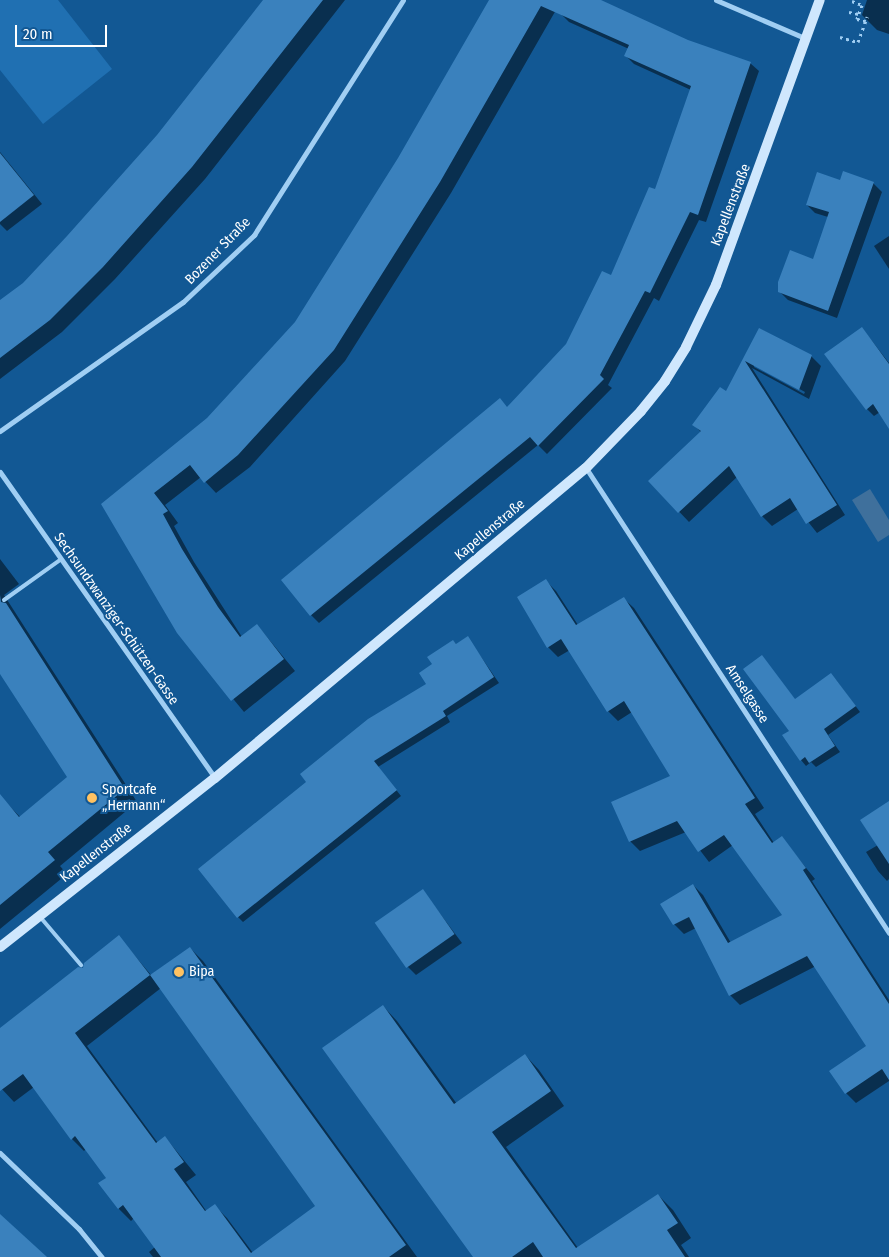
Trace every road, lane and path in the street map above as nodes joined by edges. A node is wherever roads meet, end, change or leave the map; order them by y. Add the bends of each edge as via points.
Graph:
1 (403, 0) edge
2 (716, 0) edge
3 (820, 0) edge
4 (852, 2) dead end
5 (849, 12) dead end
6 (859, 14) junction
7 (840, 37) dead end
8 (807, 39) junction
9 (0, 431) edge
10 (586, 468) junction
11 (0, 472) edge
12 (60, 560) junction
13 (4, 600) dead end
14 (215, 778) junction
15 (39, 916) junction
16 (889, 933) edge
17 (0, 947) edge
18 (81, 965) dead end
19 (0, 1153) edge
20 (102, 1257) edge

1 - 9 street, Bozener Straße via 254,235 184,302
2 - 8 street
3 - 8 main road, Kapellenstraße
4 - 6 path via 862,4
5 - 6 path
6 - 7 path via 858,19 866,19 858,42
8 - 10 main road, Kapellenstraße via 716,285 686,347 641,411
10 - 14 main road, Kapellenstraße
10 - 16 street, Amselgasse
11 - 12 street, Sechsundzwanziger-Schützen-Gasse
12 - 13 lane
12 - 14 street, Sechsundzwanziger-Schützen-Gasse
14 - 15 main road, Kapellenstraße
15 - 17 main road, Kapellenstraße
15 - 18 lane
19 - 20 street via 79,1229

